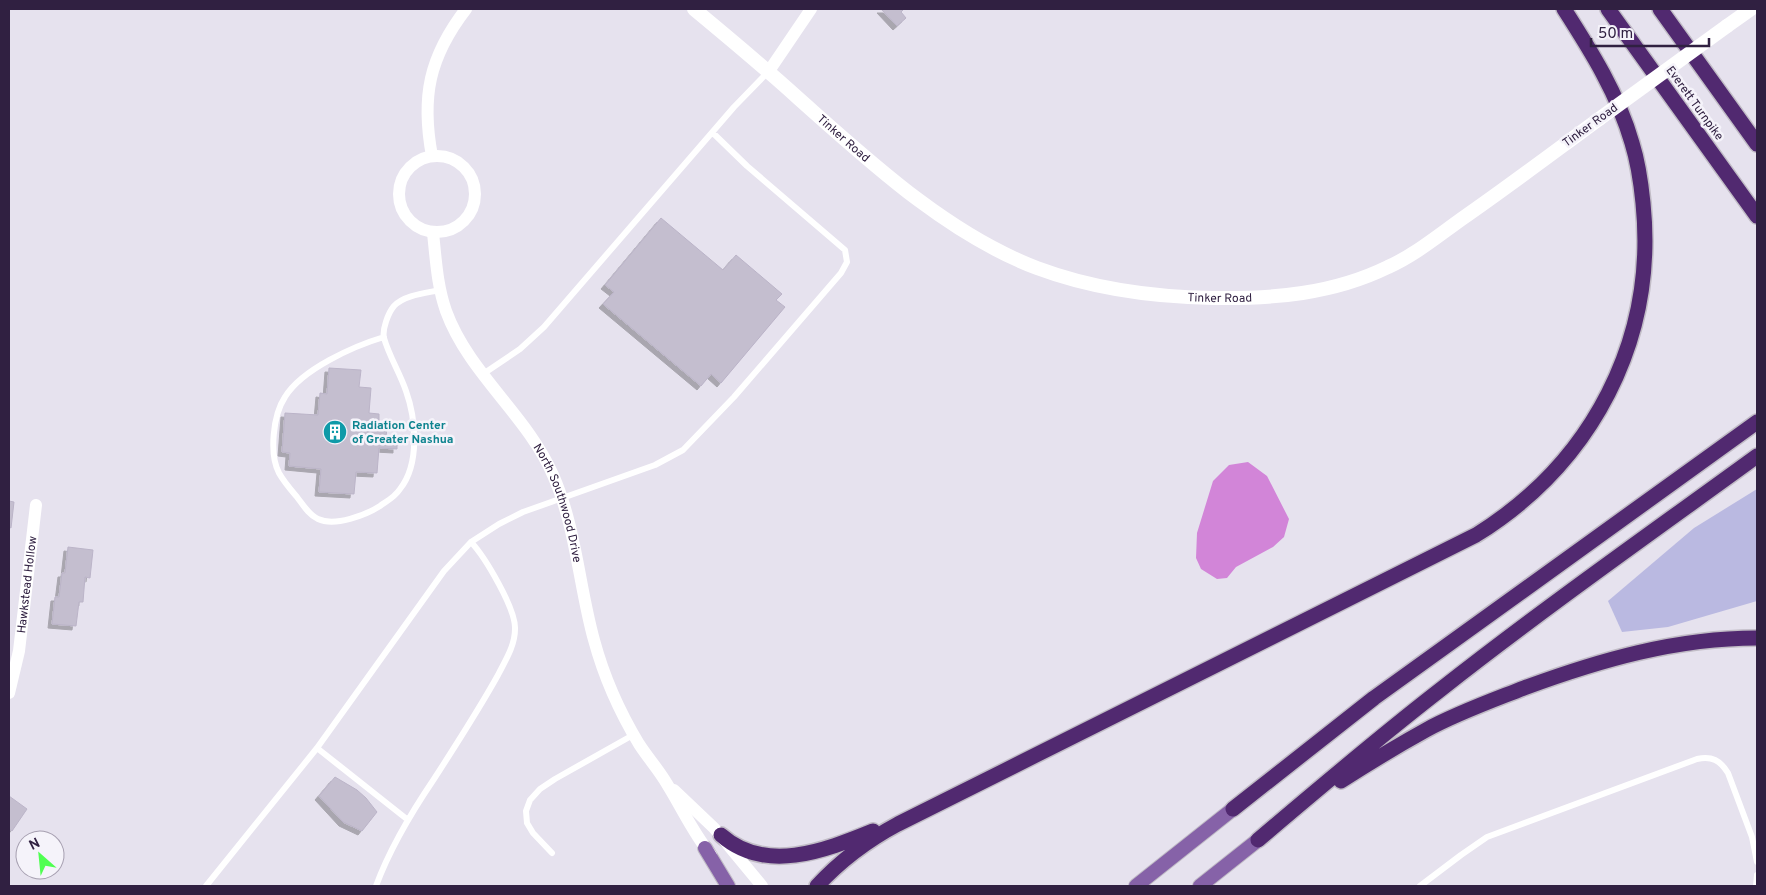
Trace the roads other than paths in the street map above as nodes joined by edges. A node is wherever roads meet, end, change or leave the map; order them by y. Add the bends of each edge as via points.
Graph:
1 (466, 9) edge
2 (694, 9) edge
3 (811, 9) edge
4 (1564, 9) edge
5 (1608, 9) edge
6 (1660, 9) edge
7 (1750, 9) edge
8 (769, 72) junction
9 (1724, 98) junction
10 (713, 132) junction
11 (1757, 138) edge
12 (1757, 144) edge
13 (432, 156) junction
14 (1757, 216) edge
15 (433, 233) junction
16 (440, 290) junction
17 (384, 336) junction
18 (483, 374) junction
19 (1757, 422) edge
20 (1757, 456) edge
21 (562, 499) junction
22 (36, 505) dead end
23 (471, 542) junction
24 (1757, 638) edge
25 (9, 693) edge
26 (633, 735) junction
27 (317, 748) junction
28 (667, 783) junction
29 (936, 804) junction
30 (1233, 809) joint
31 (408, 820) junction
32 (720, 835) junction
33 (1258, 840) junction
34 (705, 848) junction
35 (552, 853) dead end
36 (1757, 862) edge
37 (1757, 875) edge
38 (206, 886) edge
39 (376, 886) edge
40 (728, 886) edge
41 (736, 886) edge
42 (762, 886) edge
43 (817, 886) edge
44 (1136, 886) edge
45 (1200, 886) edge
46 (1420, 886) edge
47 (1756, 886) edge

1 - 13 street via 444,42 431,76 428,105
2 - 8 street, Tinker Road
3 - 8 street
4 - 29 highway via 1598,64 1626,124 1638,169 1645,229 1642,283 1628,346 1610,392 1575,447 1524,501 1470,539
5 - 14 highway, Everett Turnpike
6 - 9 highway
7 - 8 street, Tinker Road, bridge via 1413,253 1389,267 1345,284 1274,297 1201,298 1152,294 1092,284 1037,268 955,225 913,195
8 - 10 lane
9 - 11 highway
9 - 12 highway
10 - 18 lane via 544,326 520,349
10 - 21 lane via 747,166 845,250 847,262 734,397 687,446 655,465
13 - 15 street via 405,172 398,195 406,218 418,228
13 - 15 street via 447,157 465,168 473,180 475,194 470,214 460,225
15 - 16 street, North Southwood Drive
16 - 17 lane via 408,298 395,305
16 - 18 street, North Southwood Drive via 454,328
17 - 17 lane via 406,389 414,424 414,444 406,480 390,499 362,515 329,521 319,519 309,512 279,474 275,463 273,451 279,408 284,397 304,377 338,356
18 - 21 street, North Southwood Drive via 539,448
19 - 30 highway via 1374,698
20 - 33 highway via 1466,670
21 - 23 lane via 510,518 484,531
21 - 26 street, North Southwood Drive via 598,656
22 - 25 street, Hawkstead Hollow via 19,651
23 - 27 lane via 444,571
23 - 31 lane via 511,611 515,623 514,640 485,699
24 - 33 highway via 1705,641 1637,652 1569,672 1478,706 1388,751
26 - 28 street, North Southwood Drive
26 - 35 lane via 555,779 530,800 526,810 527,822
27 - 31 lane
27 - 38 lane
28 - 32 street, North Southwood Drive
28 - 34 street, North Southwood Drive
29 - 32 highway via 858,837 792,856 753,854
29 - 43 highway via 860,848
30 - 44 main road
31 - 39 lane
32 - 42 street, North Southwood Drive
33 - 45 main road
34 - 40 main road
34 - 41 street, North Southwood Drive
36 - 46 lane via 1752,837 1728,773 1715,759 1707,757 1487,837
37 - 47 lane

